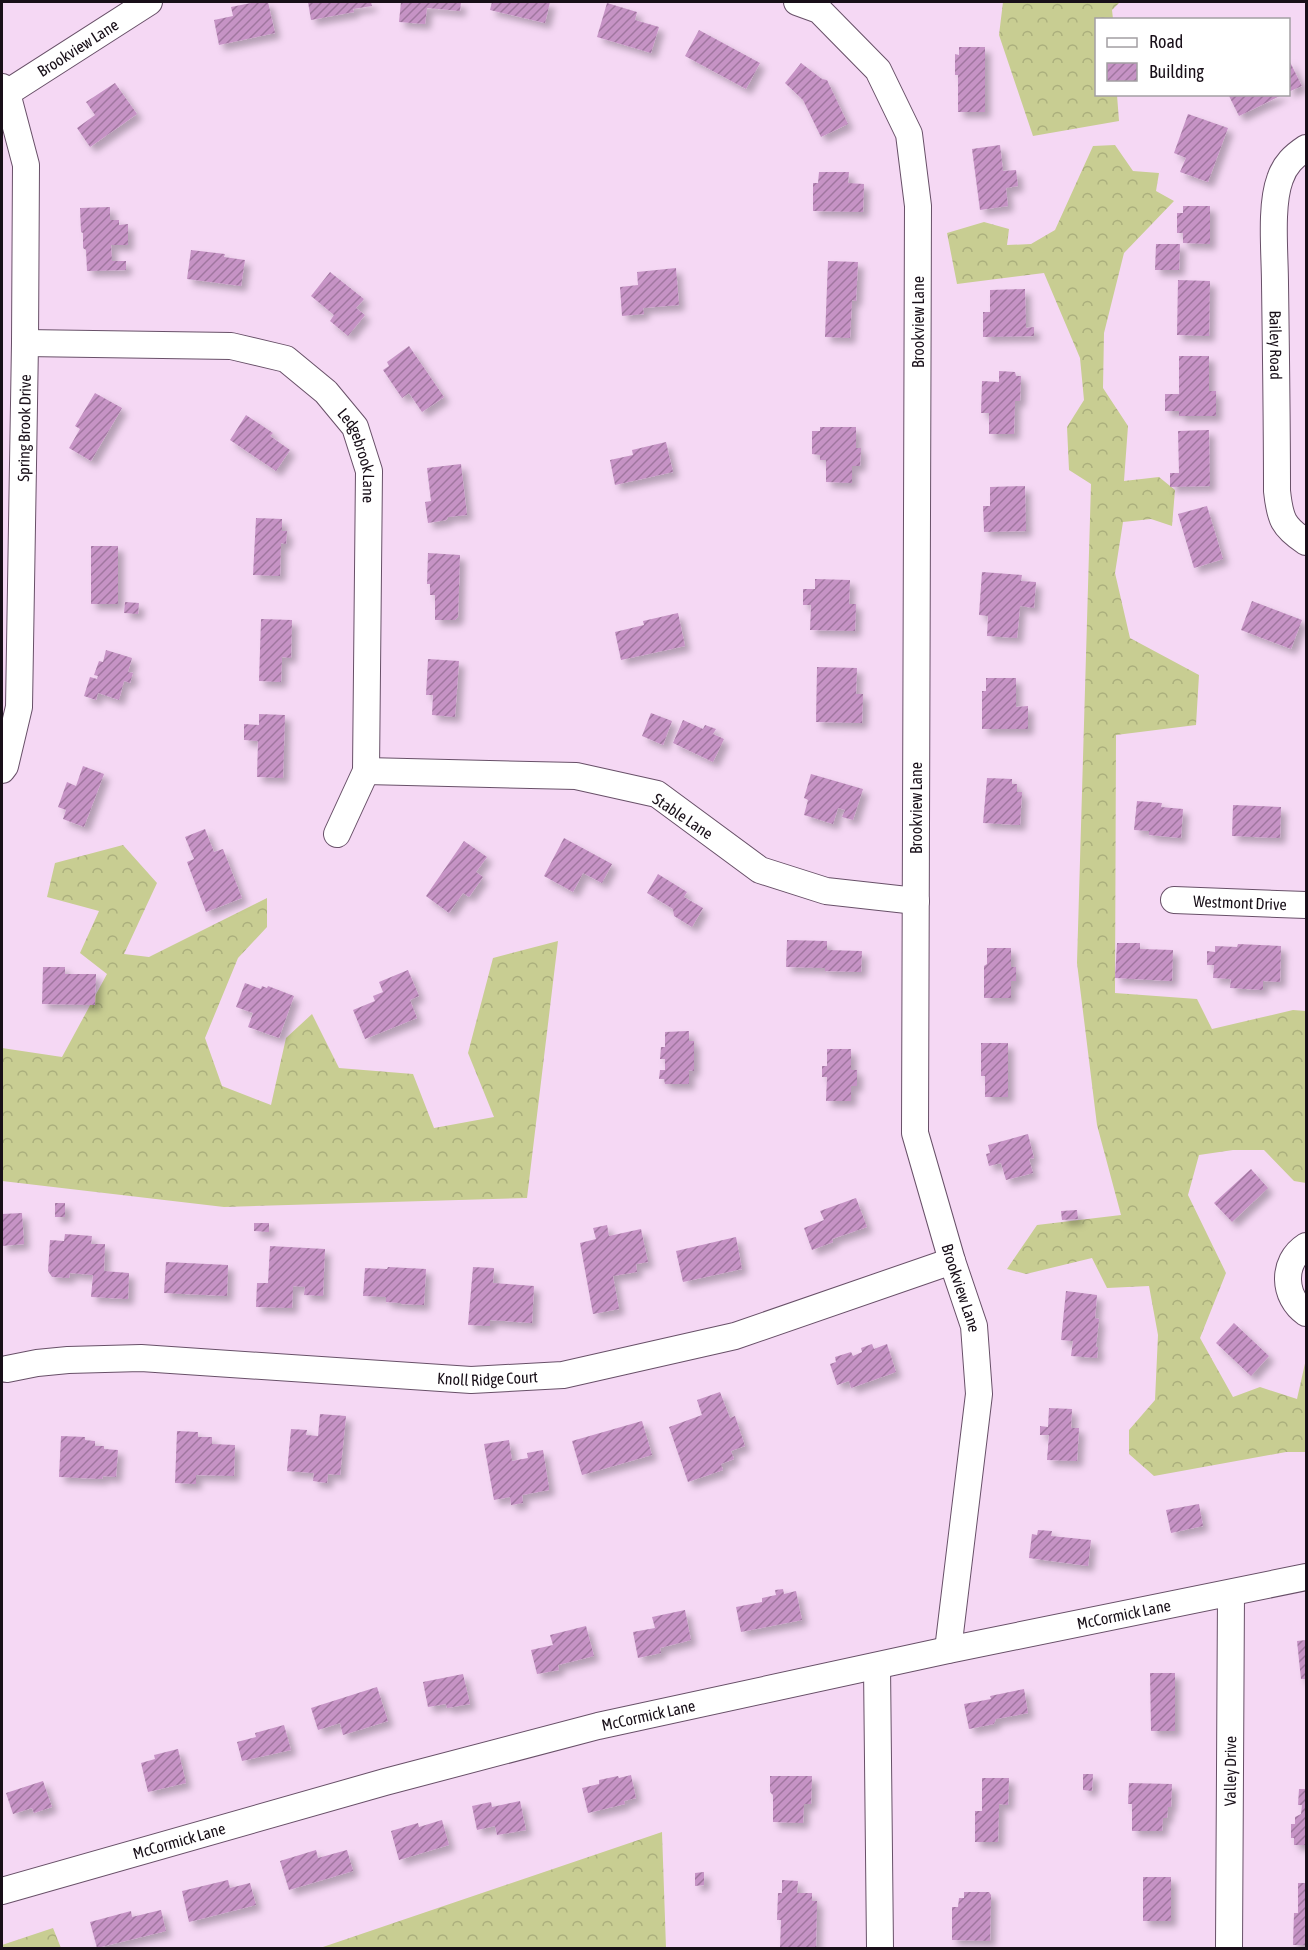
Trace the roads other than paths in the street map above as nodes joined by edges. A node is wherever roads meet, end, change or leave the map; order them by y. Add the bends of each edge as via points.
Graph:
1 (149, 2) edge
2 (797, 2) edge
3 (4, 90) edge
4 (1306, 148) edge
5 (25, 343) junction
6 (1306, 542) edge
7 (2, 770) edge
8 (366, 771) junction
9 (337, 834) dead end
10 (1174, 900) dead end
11 (916, 901) junction
12 (1306, 905) edge
13 (1306, 1246) edge
14 (952, 1261) junction
15 (1306, 1313) edge
16 (7, 1369) dead end
17 (1306, 1577) edge
18 (1231, 1593) junction
19 (948, 1650) junction
20 (877, 1665) junction
21 (2, 1891) edge
22 (880, 1948) edge
23 (1229, 1948) edge

1 - 3 street, Brookview Lane
2 - 11 street, Brookview Lane via 819,10 878,70 909,134 918,206
3 - 5 street, Spring Brook Drive via 26,165
4 - 6 street, Bailey Road via 1286,165 1279,180 1275,245 1279,515 1290,531
5 - 7 street, Spring Brook Drive via 19,707
5 - 8 street, Ledgebrook Lane via 231,346 286,359 326,392 354,426 369,471
8 - 9 street, Ledgebrook Lane
8 - 11 street, Stable Lane via 576,776 657,794 760,870 826,891
10 - 12 street, Westmont Drive
11 - 14 street, Brookview Lane via 915,1133
13 - 15 street via 1294,1257 1288,1278 1293,1300
14 - 16 street, Knoll Ridge Court via 735,1336 563,1375 471,1380 122,1358 68,1359
14 - 19 street, Brookview Lane via 974,1326 979,1394
17 - 18 street, McCormick Lane
18 - 19 street, McCormick Lane
18 - 23 street, Valley Drive
19 - 20 street, McCormick Lane
20 - 21 street, McCormick Lane via 587,1729
20 - 22 street

